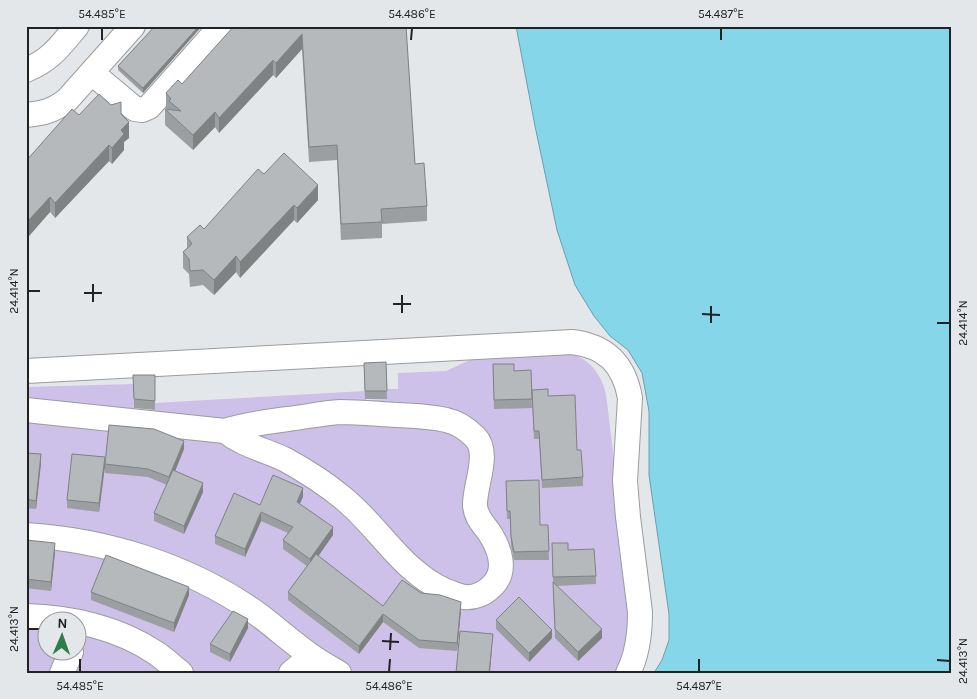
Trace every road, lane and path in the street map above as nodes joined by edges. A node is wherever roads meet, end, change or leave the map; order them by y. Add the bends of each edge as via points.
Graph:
1 (77, 26) edge
2 (133, 26) edge
3 (221, 26) edge
4 (26, 70) edge
5 (92, 73) junction
6 (26, 115) edge
7 (26, 371) edge
8 (26, 410) edge
9 (225, 432) junction
10 (26, 535) edge
11 (88, 631) edge
12 (311, 656) junction
13 (180, 673) edge
14 (291, 673) edge
15 (339, 673) edge
16 (628, 673) edge

1 - 4 lane via 50,58
2 - 5 lane
3 - 5 lane via 146,109 135,109
5 - 6 lane via 59,106 44,113
7 - 16 lane via 572,342 596,348 617,363 628,385 630,398 625,481 640,626
8 - 9 lane
9 - 9 lane via 259,422 342,412 431,417 457,424 474,436 481,448 476,511 499,552 502,567 499,576 487,591 471,597 455,595 440,588 402,559 344,498 285,460 240,442
10 - 12 lane via 110,548 169,567 243,605
11 - 13 lane via 117,634 141,644
12 - 14 lane
12 - 15 lane

